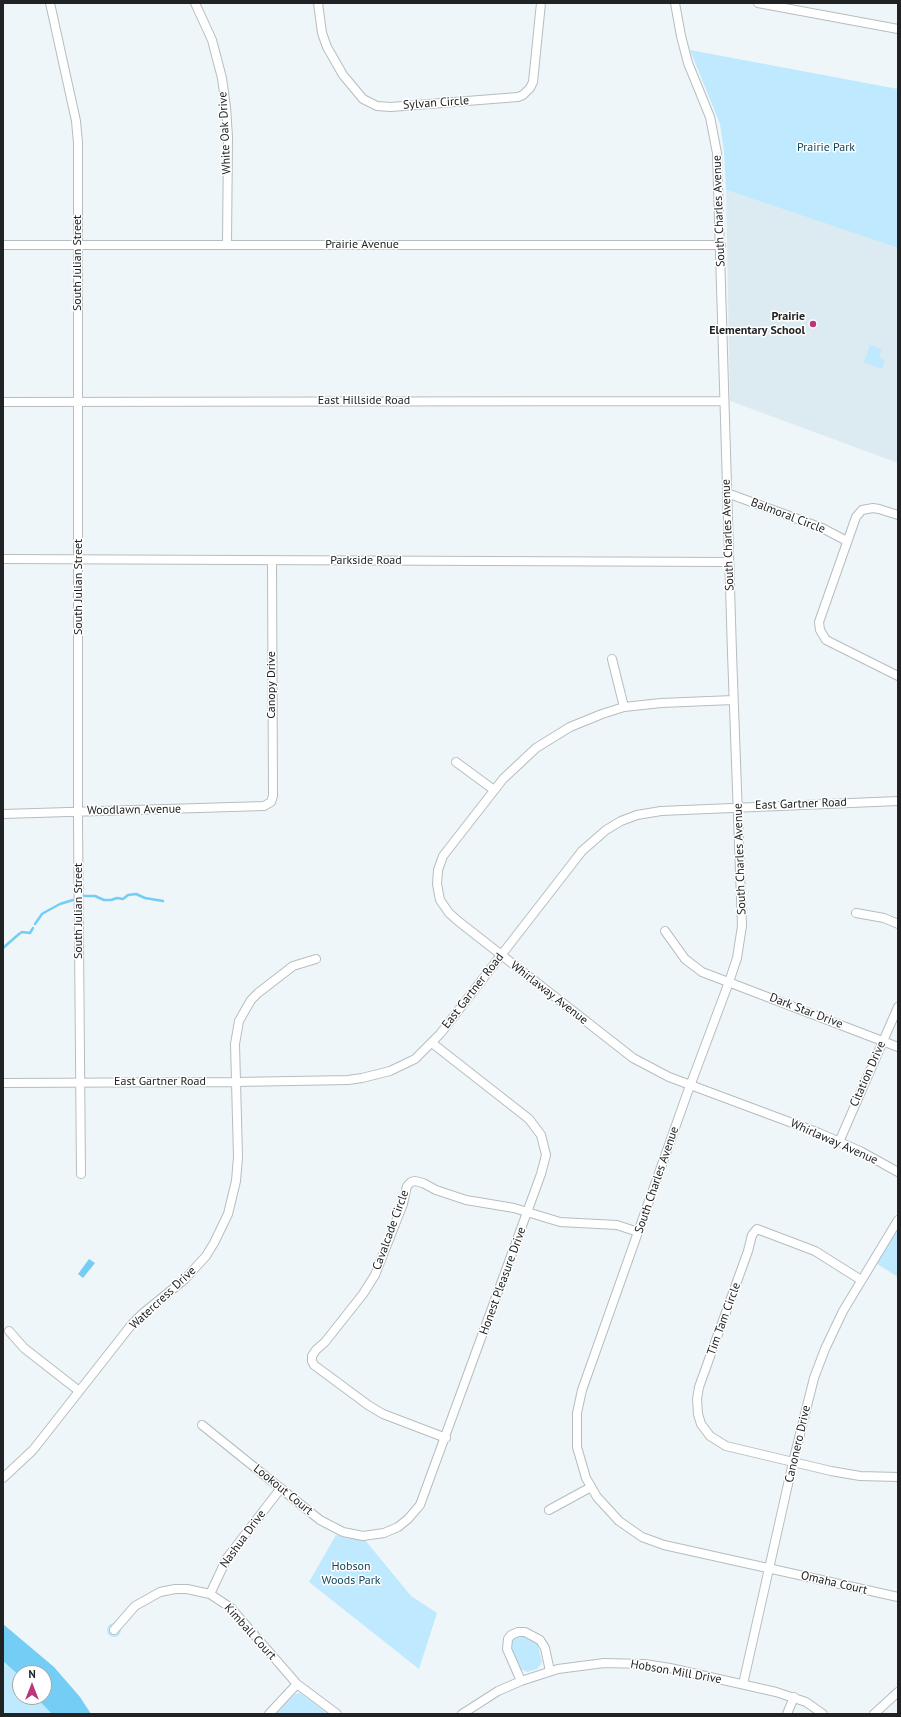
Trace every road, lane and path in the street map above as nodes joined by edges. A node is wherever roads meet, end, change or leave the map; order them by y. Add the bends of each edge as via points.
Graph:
1 (50, 3) edge
2 (195, 3) edge
3 (318, 3) edge
4 (541, 3) edge
5 (675, 3) edge
6 (758, 3) edge
7 (898, 29) edge
8 (227, 244) junction
9 (3, 245) edge
10 (78, 245) junction
11 (721, 245) junction
12 (724, 401) junction
13 (3, 402) edge
14 (78, 402) junction
15 (727, 493) junction
16 (898, 516) edge
17 (847, 541) junction
18 (3, 560) edge
19 (79, 560) junction
20 (272, 561) junction
21 (729, 562) junction
22 (612, 659) dead end
23 (898, 676) edge
24 (733, 700) junction
25 (624, 707) junction
26 (456, 762) dead end
27 (494, 790) junction
28 (898, 800) edge
29 (264, 806) joint
30 (738, 807) junction
31 (78, 811) junction
32 (3, 814) edge
33 (856, 913) dead end
34 (898, 924) edge
35 (665, 931) dead end
36 (501, 955) junction
37 (316, 959) dead end
38 (729, 982) junction
39 (898, 1007) edge
40 (883, 1041) junction
41 (432, 1043) junction
42 (898, 1047) edge
43 (236, 1082) junction
44 (3, 1083) edge
45 (80, 1083) junction
46 (691, 1085) junction
47 (838, 1142) junction
48 (898, 1172) edge
49 (81, 1174) dead end
50 (527, 1212) junction
51 (898, 1220) edge
52 (638, 1232) junction
53 (861, 1280) junction
54 (9, 1331) dead end
55 (79, 1391) junction
56 (202, 1425) dead end
57 (446, 1438) junction
58 (793, 1462) junction
59 (898, 1477) edge
60 (3, 1478) edge
61 (591, 1487) junction
62 (281, 1488) junction
63 (549, 1510) dead end
64 (372, 1535) joint
65 (770, 1568) junction
66 (210, 1594) junction
67 (898, 1597) edge
68 (114, 1630) dead end
69 (550, 1670) junction
70 (521, 1681) junction
71 (297, 1684) junction
72 (743, 1684) junction
73 (898, 1692) edge
74 (794, 1697) junction
75 (269, 1714) edge
76 (337, 1714) edge
77 (462, 1714) edge
78 (787, 1714) edge
79 (823, 1714) edge
80 (874, 1714) edge

1 - 10 street, South Julian Street via 78,131
2 - 8 street, White Oak Drive via 212,40 222,78 226,107
3 - 4 street, Sylvan Circle via 322,34 343,75 363,99 377,106 391,107 518,97 528,92 533,82
5 - 11 street, South Charles Avenue via 688,64 707,109 715,138
6 - 7 street
8 - 10 street, Prairie Avenue
8 - 11 street, Prairie Avenue
9 - 10 street, Prairie Avenue
10 - 14 street, South Julian Street
11 - 12 street, South Charles Avenue
12 - 14 street, East Hillside Road
12 - 15 street, South Charles Avenue
13 - 14 street, East Hillside Road
14 - 19 street, South Julian Street
15 - 17 street, Balmoral Circle via 822,528
15 - 21 street, South Charles Avenue
16 - 17 street via 879,509 862,510 856,517
17 - 23 street via 819,622 820,630 826,640
18 - 19 street, Parkside Road
19 - 20 street, Parkside Road
19 - 31 street, South Julian Street
20 - 21 street, Parkside Road
20 - 29 street, Canopy Drive via 273,796 271,802
21 - 24 street, South Charles Avenue
22 - 25 street
24 - 25 street, Whirlaway Avenue
24 - 30 street, South Charles Avenue
25 - 27 street, Whirlaway Avenue via 585,720 536,748
26 - 27 street
27 - 36 street, Whirlaway Avenue via 444,856 438,870 437,889 442,904 449,913
28 - 30 street, East Gartner Road
29 - 31 street, Woodlawn Avenue
30 - 36 street, East Gartner Road via 652,812 629,818 606,830 582,851
30 - 38 street, South Charles Avenue via 742,926 738,958
31 - 32 street, Woodlawn Avenue
31 - 45 street, South Julian Street
33 - 34 street via 884,918
35 - 38 street, Dark Star Drive via 678,951 691,964 702,972
36 - 41 street, East Gartner Road
36 - 46 street, Whirlaway Avenue via 633,1058
37 - 43 street, Watercress Drive via 300,963 284,972 258,993 243,1012 235,1036
38 - 40 street, Dark Star Drive
38 - 46 street, South Charles Avenue
39 - 40 street, Citation Drive
40 - 42 street, Dark Star Drive
40 - 47 street, Citation Drive
41 - 43 street, East Gartner Road via 402,1066 362,1078
41 - 50 street, Honest Pleasure Drive via 529,1119 539,1130 545,1150 545,1162
43 - 45 street, East Gartner Road
43 - 55 street, Watercress Drive via 238,1167 232,1200 222,1228 206,1256 195,1269 132,1324
44 - 45 street, East Gartner Road
45 - 49 street, South Julian Street
46 - 47 street, Whirlaway Avenue
46 - 52 street, South Charles Avenue
47 - 48 street, Whirlaway Avenue
50 - 52 street, Cavalcade Circle via 560,1222 617,1225
50 - 57 street, Honest Pleasure Drive
50 - 57 street, Cavalcade Circle via 466,1200 422,1183 411,1182 407,1186 403,1204 375,1275 312,1356 314,1365 373,1408 392,1418
51 - 53 street, Canonero Drive
52 - 61 street, South Charles Avenue via 579,1398 576,1413 577,1446 582,1468
53 - 58 street, Canonero Drive via 835,1328 819,1365
53 - 58 street, Tim Tam Circle via 803,1246 757,1228 752,1235 699,1387 697,1409 704,1428 719,1443
54 - 55 street via 24,1348
55 - 60 street, Watercress Drive via 33,1450
56 - 62 street, Lookout Court
57 - 64 street, Honest Pleasure Drive via 420,1505 398,1527
58 - 59 street via 860,1476
58 - 65 street, Canonero Drive
61 - 63 street
61 - 65 street, South Charles Avenue via 611,1514 625,1526 648,1539 664,1545
62 - 64 street, Lookout Court via 332,1527 352,1535
62 - 66 street, Nashua Drive via 227,1558
65 - 67 street, Omaha Court
65 - 72 street, Canonero Drive
66 - 68 street, Kimball Court via 186,1589 160,1592 136,1606
66 - 71 street, Kimball Court via 234,1611
69 - 70 street, Hobson Mill Drive
69 - 70 street via 545,1648 540,1640 525,1632 518,1632 508,1639 507,1649
69 - 72 street, Hobson Mill Drive via 591,1664 628,1663 670,1668
70 - 77 street, Hobson Mill Drive via 498,1691
71 - 75 street
71 - 76 street, Kimball Court
72 - 74 street, Hobson Mill Drive
73 - 80 street
74 - 78 street
74 - 79 street, Hobson Mill Drive

